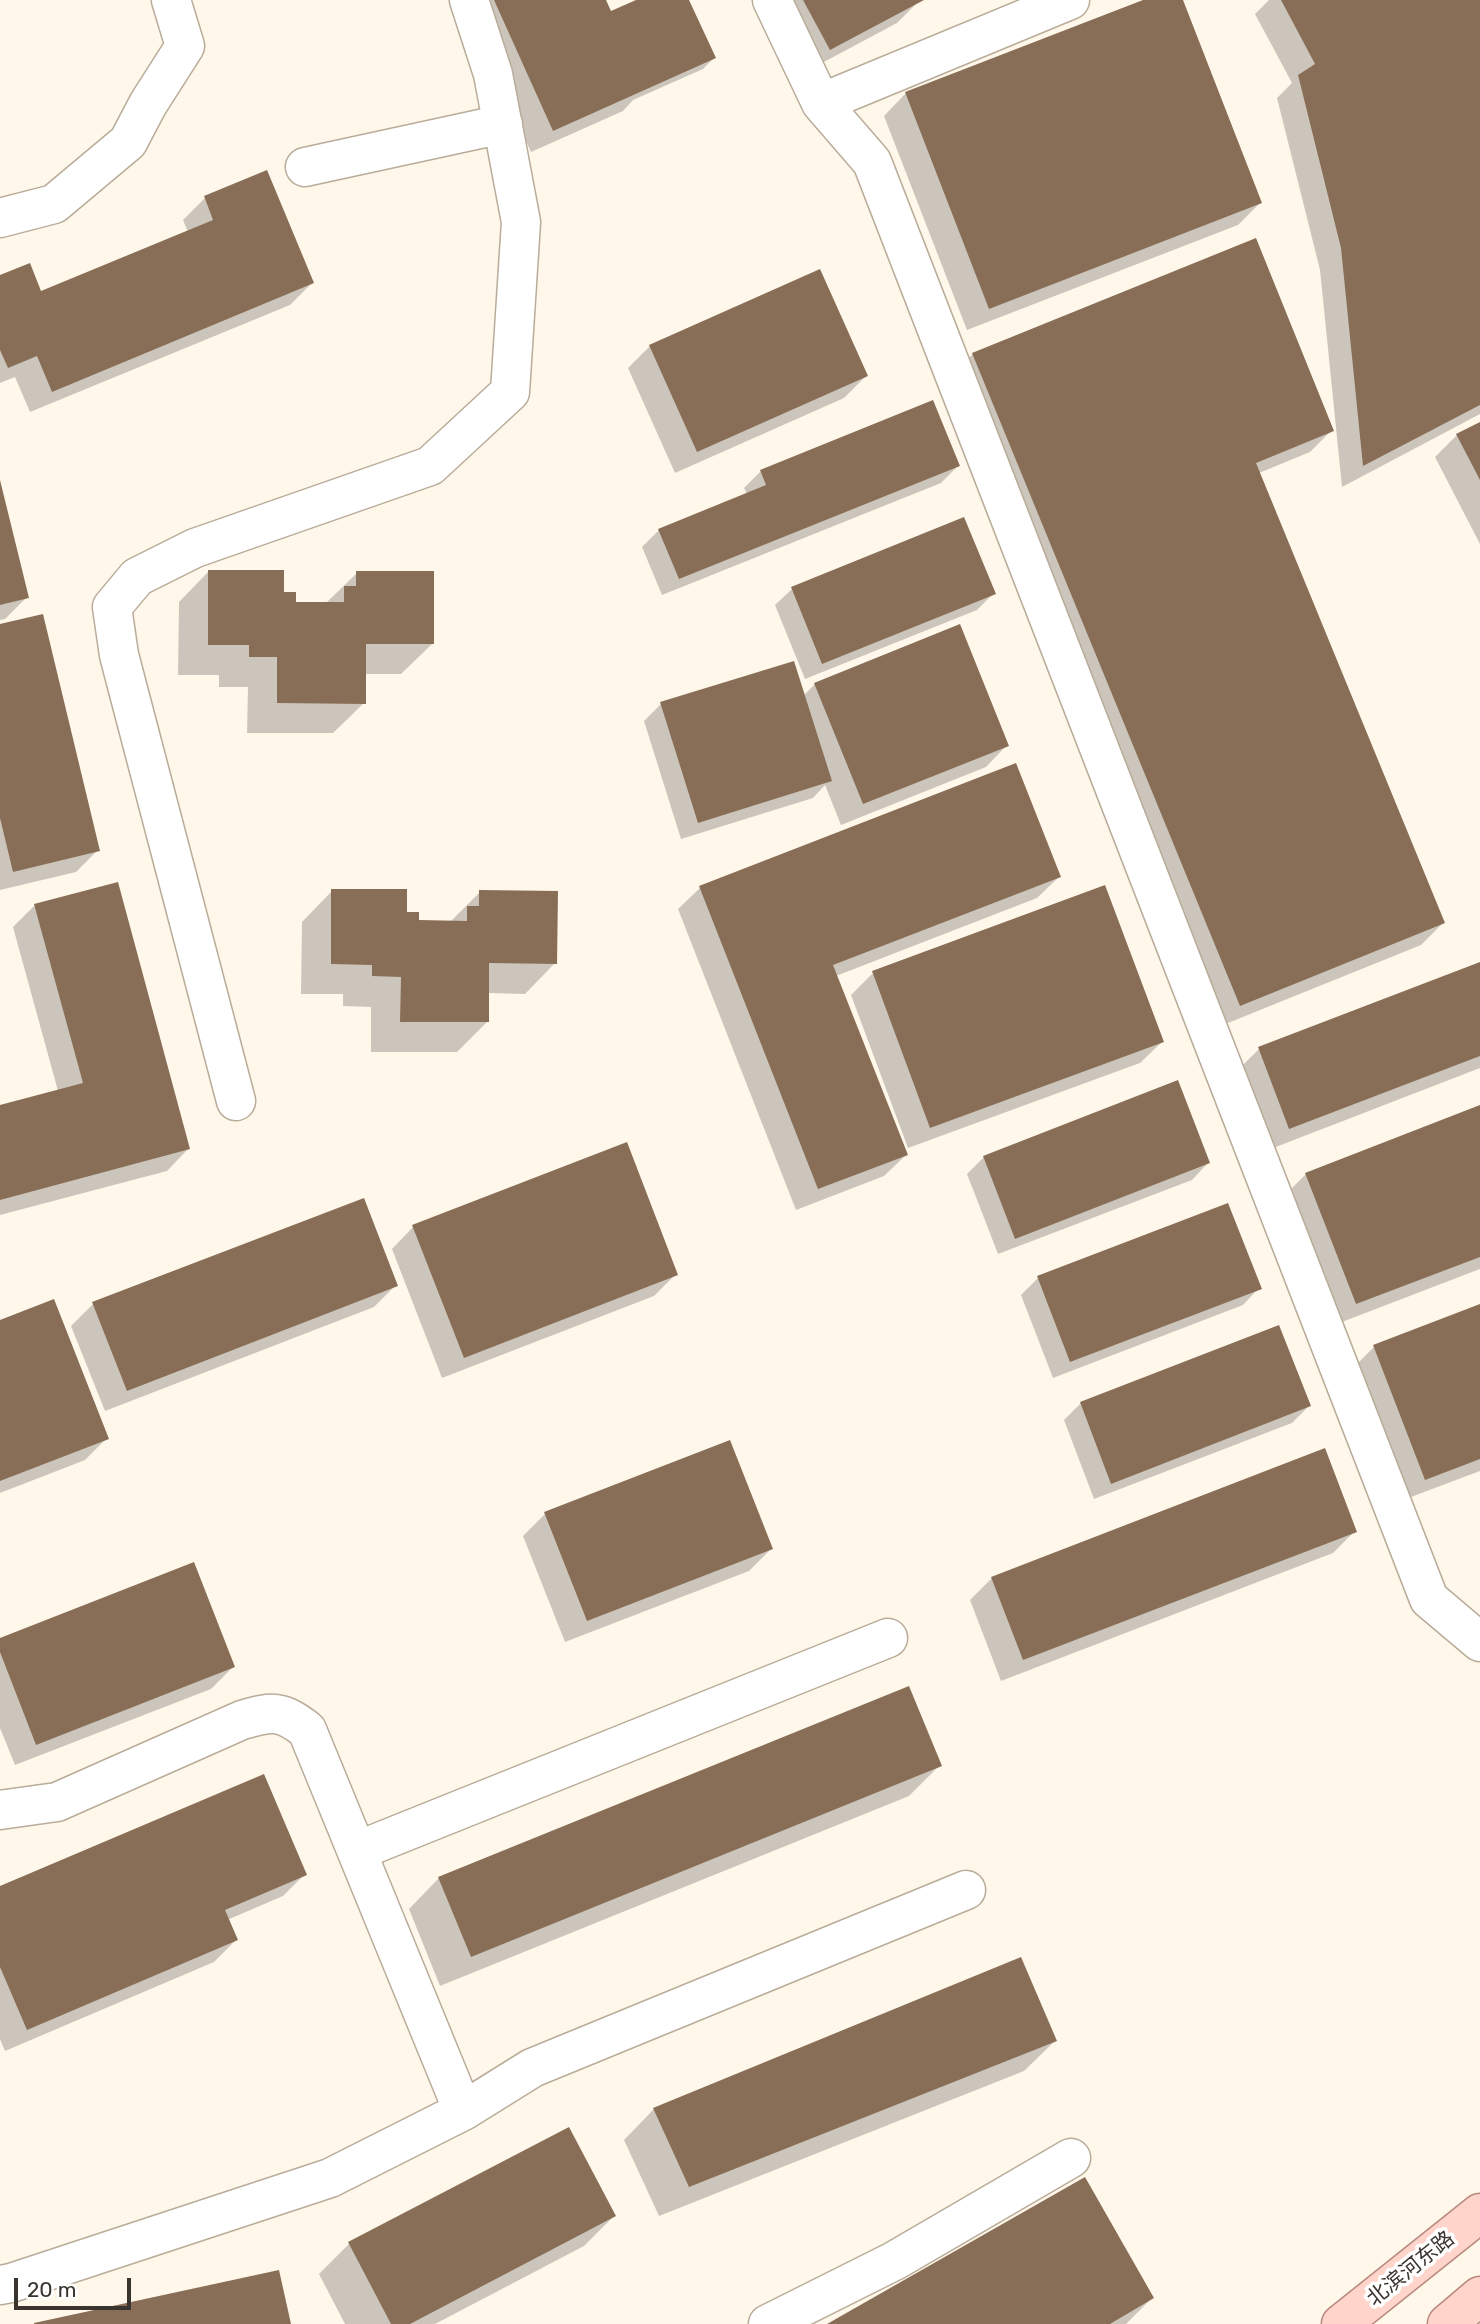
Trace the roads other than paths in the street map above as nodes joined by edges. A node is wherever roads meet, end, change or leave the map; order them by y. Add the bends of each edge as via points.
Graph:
1 (171, 0) edge
2 (469, 0) edge
3 (772, 0) edge
4 (1070, 0) edge
5 (821, 103) junction
6 (503, 124) junction
7 (305, 167) dead end
8 (0, 218) edge
9 (236, 1101) dead end
10 (888, 1638) dead end
11 (1480, 1642) edge
12 (0, 1810) edge
13 (357, 1851) junction
14 (966, 1890) dead end
15 (463, 2110) junction
16 (1071, 2158) dead end
17 (1480, 2213) edge
18 (0, 2285) edge
19 (1480, 2297) edge
20 (768, 2324) edge
21 (1341, 2324) edge
22 (1447, 2324) edge

1 - 8 street via 185,46 128,142 54,204
2 - 6 street via 493,74
3 - 5 street
4 - 5 street
5 - 11 street via 872,162 1429,1599
6 - 7 street
6 - 9 street via 521,222 510,392 430,466 195,548 137,577 112,607 119,655
10 - 13 street
12 - 13 street via 57,1802 266,1713 289,1716 307,1730
13 - 15 street
14 - 15 street via 532,2068
15 - 18 street via 330,2178
16 - 20 street via 894,2261
17 - 21 main road, 北滨河东路
19 - 22 main road

